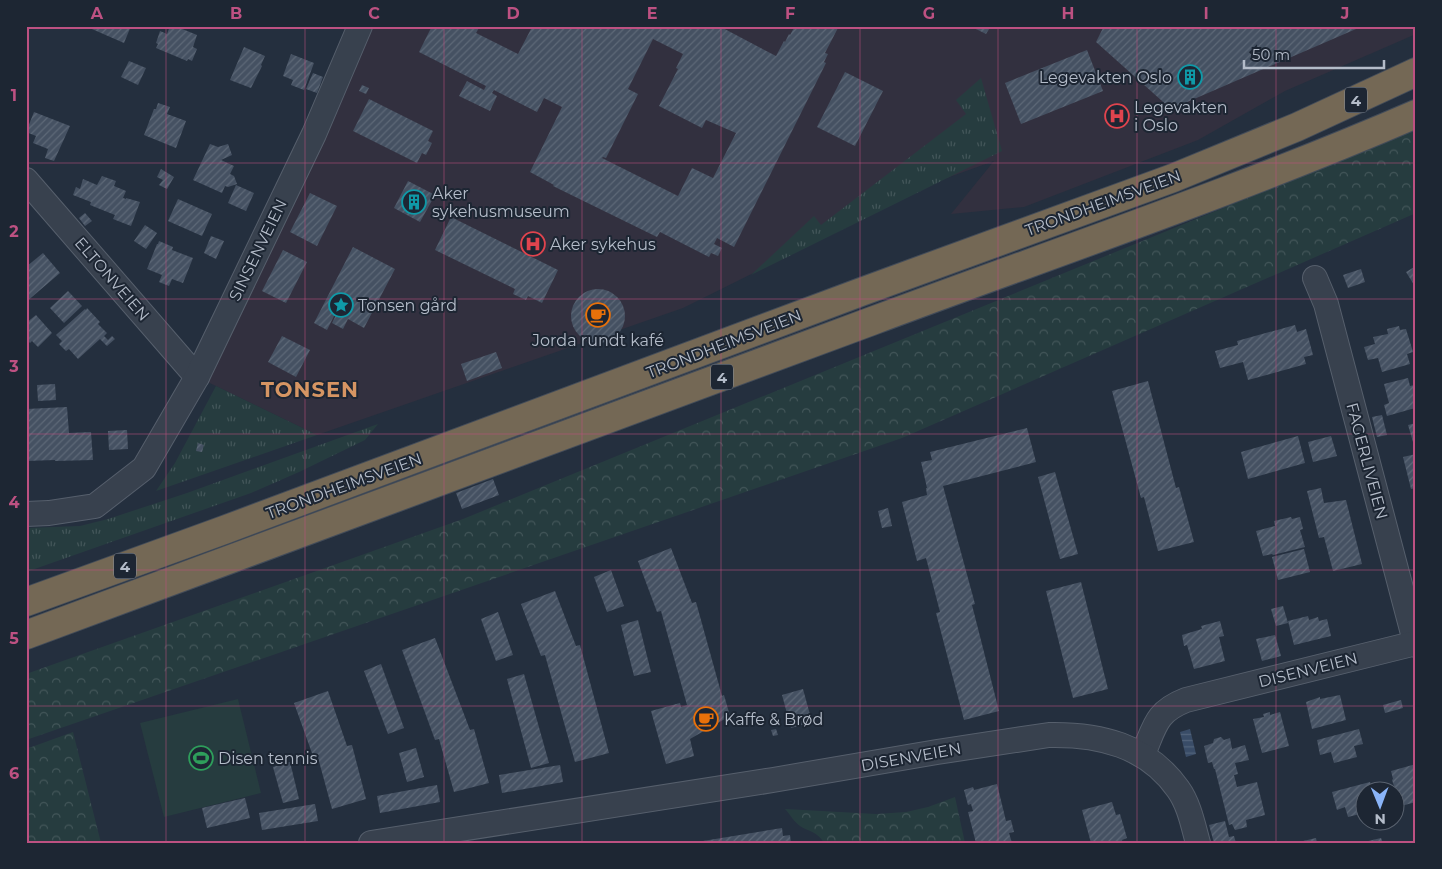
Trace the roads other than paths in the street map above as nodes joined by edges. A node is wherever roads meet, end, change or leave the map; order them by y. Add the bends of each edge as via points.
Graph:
1 (360, 26) edge
2 (1416, 72) edge
3 (1416, 114) edge
4 (26, 180) edge
5 (1315, 278) dead end
6 (197, 378) junction
7 (26, 514) edge
8 (26, 602) edge
9 (26, 635) edge
10 (1416, 643) edge
11 (1142, 754) junction
12 (371, 843) edge
13 (1198, 843) edge

1 - 6 street, SINSENVEIEN via 314,134
2 - 8 highway, TRONDHEIMSVEIEN / 4 via 1297,127 1173,178
3 - 9 highway, TRONDHEIMSVEIEN / 4 via 1192,204
4 - 6 street, ELTONVEIEN
5 - 10 street, FAGERLIVEIEN via 1326,304
6 - 7 street, SINSENVEIEN via 144,468 95,506
10 - 11 street, DISENVEIEN via 1176,704 1162,714
11 - 12 street, DISENVEIEN via 1100,738 1049,735
11 - 13 street via 1179,790

